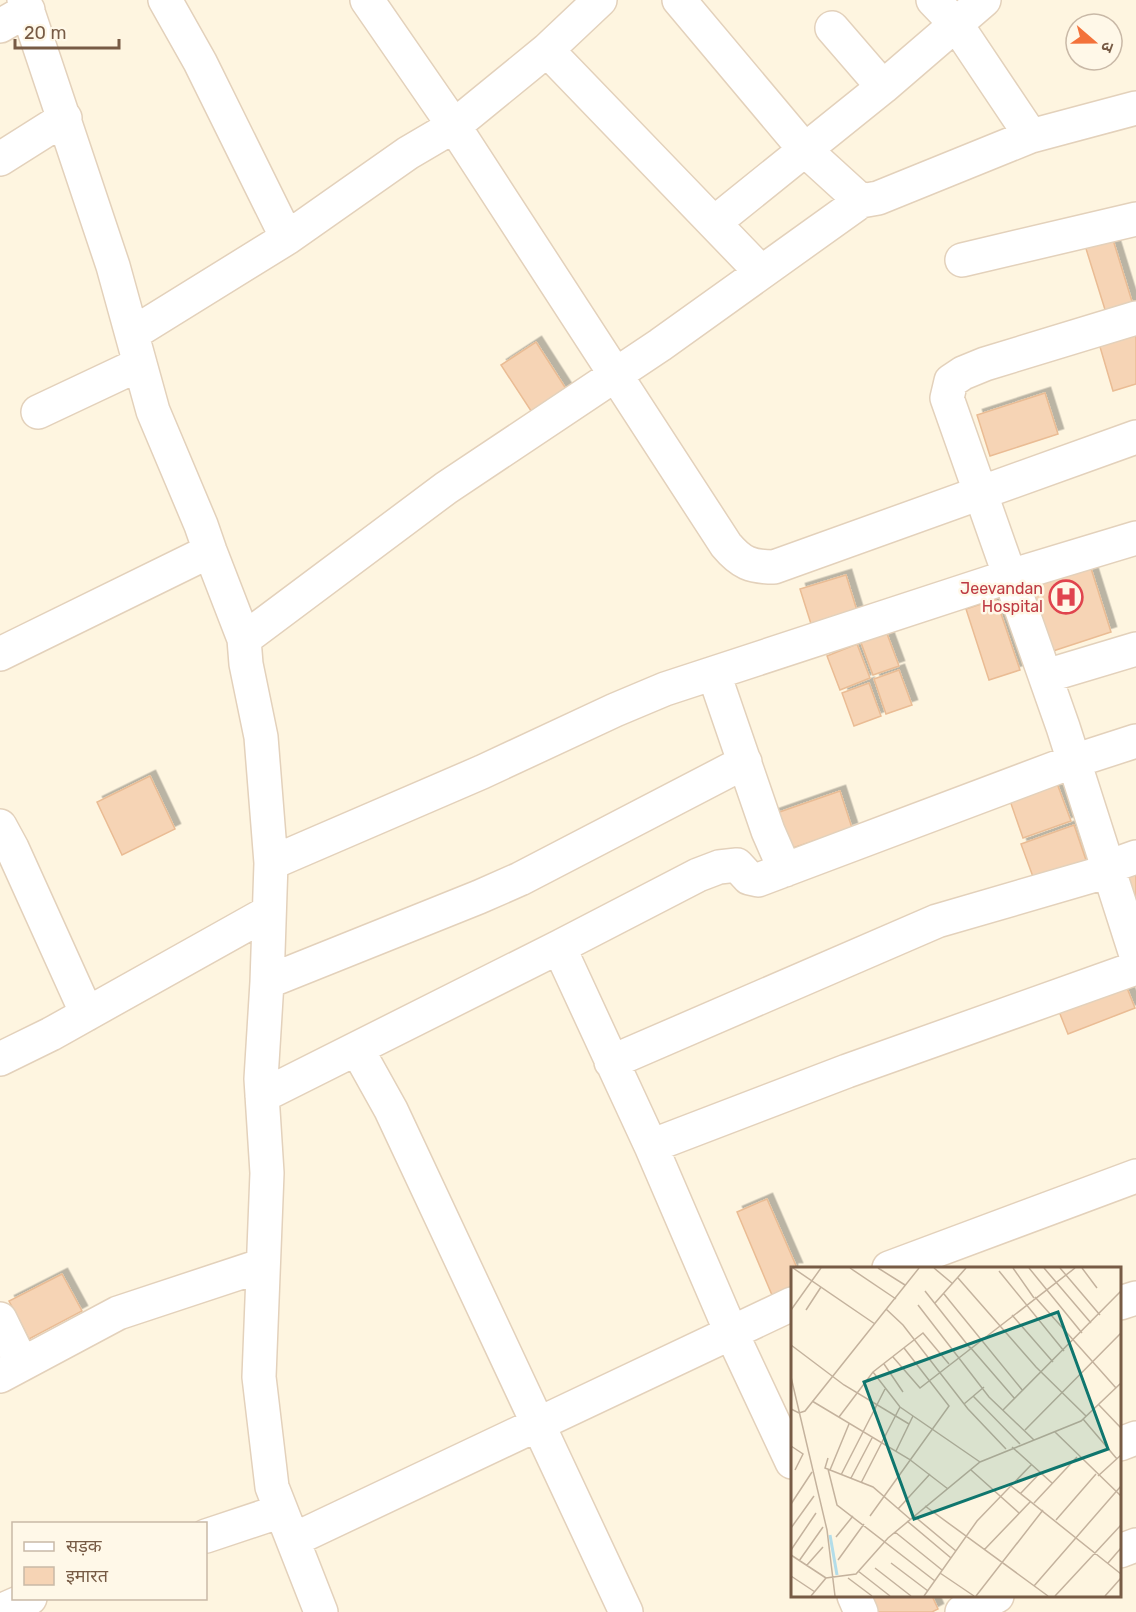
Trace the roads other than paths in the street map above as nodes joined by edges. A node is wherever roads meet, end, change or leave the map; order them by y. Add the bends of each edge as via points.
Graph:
1 (165, 0) edge
2 (367, 0) edge
3 (600, 0) edge
4 (679, 0) edge
5 (933, 0) edge
6 (984, 0) edge
7 (26, 5) edge
8 (956, 24) junction
9 (0, 26) edge
10 (832, 28) dead end
11 (547, 50) junction
12 (884, 87) junction
13 (1136, 108) edge
14 (64, 118) junction
15 (454, 126) junction
16 (1031, 136) junction
17 (805, 150) junction
18 (0, 159) edge
19 (861, 201) junction
20 (1136, 219) edge
21 (714, 223) junction
22 (286, 238) junction
23 (962, 260) dead end
24 (761, 272) junction
25 (1136, 318) edge
26 (136, 349) junction
27 (616, 374) junction
28 (38, 412) dead end
29 (1136, 437) edge
30 (981, 492) junction
31 (1136, 538) edge
32 (210, 551) junction
33 (1010, 576) junction
34 (244, 639) junction
35 (1136, 649) edge
36 (0, 654) edge
37 (714, 674) junction
38 (1046, 676) junction
39 (1136, 741) edge
40 (1074, 761) junction
41 (745, 762) junction
42 (0, 826) edge
43 (271, 863) junction
44 (1118, 865) edge
45 (785, 870) junction
46 (269, 912) junction
47 (559, 947) junction
48 (1136, 955) edge
49 (1136, 968) edge
50 (267, 982) junction
51 (87, 1014) junction
52 (357, 1049) junction
53 (2, 1053) edge
54 (611, 1062) junction
55 (262, 1096) junction
56 (651, 1146) junction
57 (1136, 1176) edge
58 (263, 1265) junction
59 (894, 1267) edge
60 (1136, 1298) edge
61 (1121, 1302) edge
62 (791, 1304) edge
63 (0, 1319) edge
64 (731, 1332) junction
65 (11, 1370) edge
66 (539, 1424) junction
67 (1136, 1438) edge
68 (1121, 1443) edge
69 (789, 1445) edge
70 (287, 1526) junction
71 (207, 1536) edge
72 (1136, 1545) edge
73 (1121, 1550) edge
74 (854, 1597) edge
75 (995, 1597) edge
76 (28, 1600) edge
77 (0, 1611) edge
78 (321, 1612) edge
79 (626, 1612) edge
80 (861, 1612) edge
81 (962, 1612) edge

1 - 22 street via 200,62
2 - 15 street
3 - 11 street
4 - 17 street
5 - 8 street
6 - 8 street
7 - 9 street
7 - 14 street
8 - 12 street
8 - 16 street
10 - 12 street
11 - 15 street
11 - 21 street
12 - 17 street
13 - 16 street
14 - 18 street
14 - 26 street
15 - 22 street via 408,153
15 - 27 street
16 - 19 street via 878,198
17 - 19 street
17 - 21 street
19 - 24 street
20 - 23 street
21 - 24 street
22 - 26 street
24 - 27 street
25 - 30 street via 986,364 951,381 947,398
26 - 28 street
26 - 32 street via 153,411
27 - 30 street via 726,546 748,564 774,567
27 - 34 street via 446,488
29 - 30 street
30 - 33 street
31 - 33 street
32 - 34 street
32 - 36 street
33 - 37 street
33 - 38 street
34 - 43 street via 261,737
35 - 38 street
37 - 41 street
37 - 43 street via 615,710
38 - 40 street
39 - 40 street
40 - 44 street
40 - 45 street
41 - 45 street
41 - 50 street via 520,879
42 - 51 street
43 - 46 street
44 - 48 street
44 - 54 street via 937,921
45 - 47 street via 758,880 749,878 737,865 698,874
46 - 50 street
46 - 51 street
47 - 52 street
47 - 54 street
49 - 56 street
50 - 55 street
51 - 53 street
52 - 55 street
52 - 66 street via 391,1110
54 - 56 street
55 - 58 street via 267,1173
56 - 64 street
57 - 59 street
58 - 65 street via 118,1313
58 - 70 street via 259,1377 272,1487
60 - 61 street
62 - 64 street
63 - 65 street
64 - 66 street
64 - 69 street
66 - 70 street
66 - 79 street
67 - 68 street
70 - 71 street
70 - 78 street
72 - 73 street
74 - 80 street
75 - 81 street
76 - 77 street

